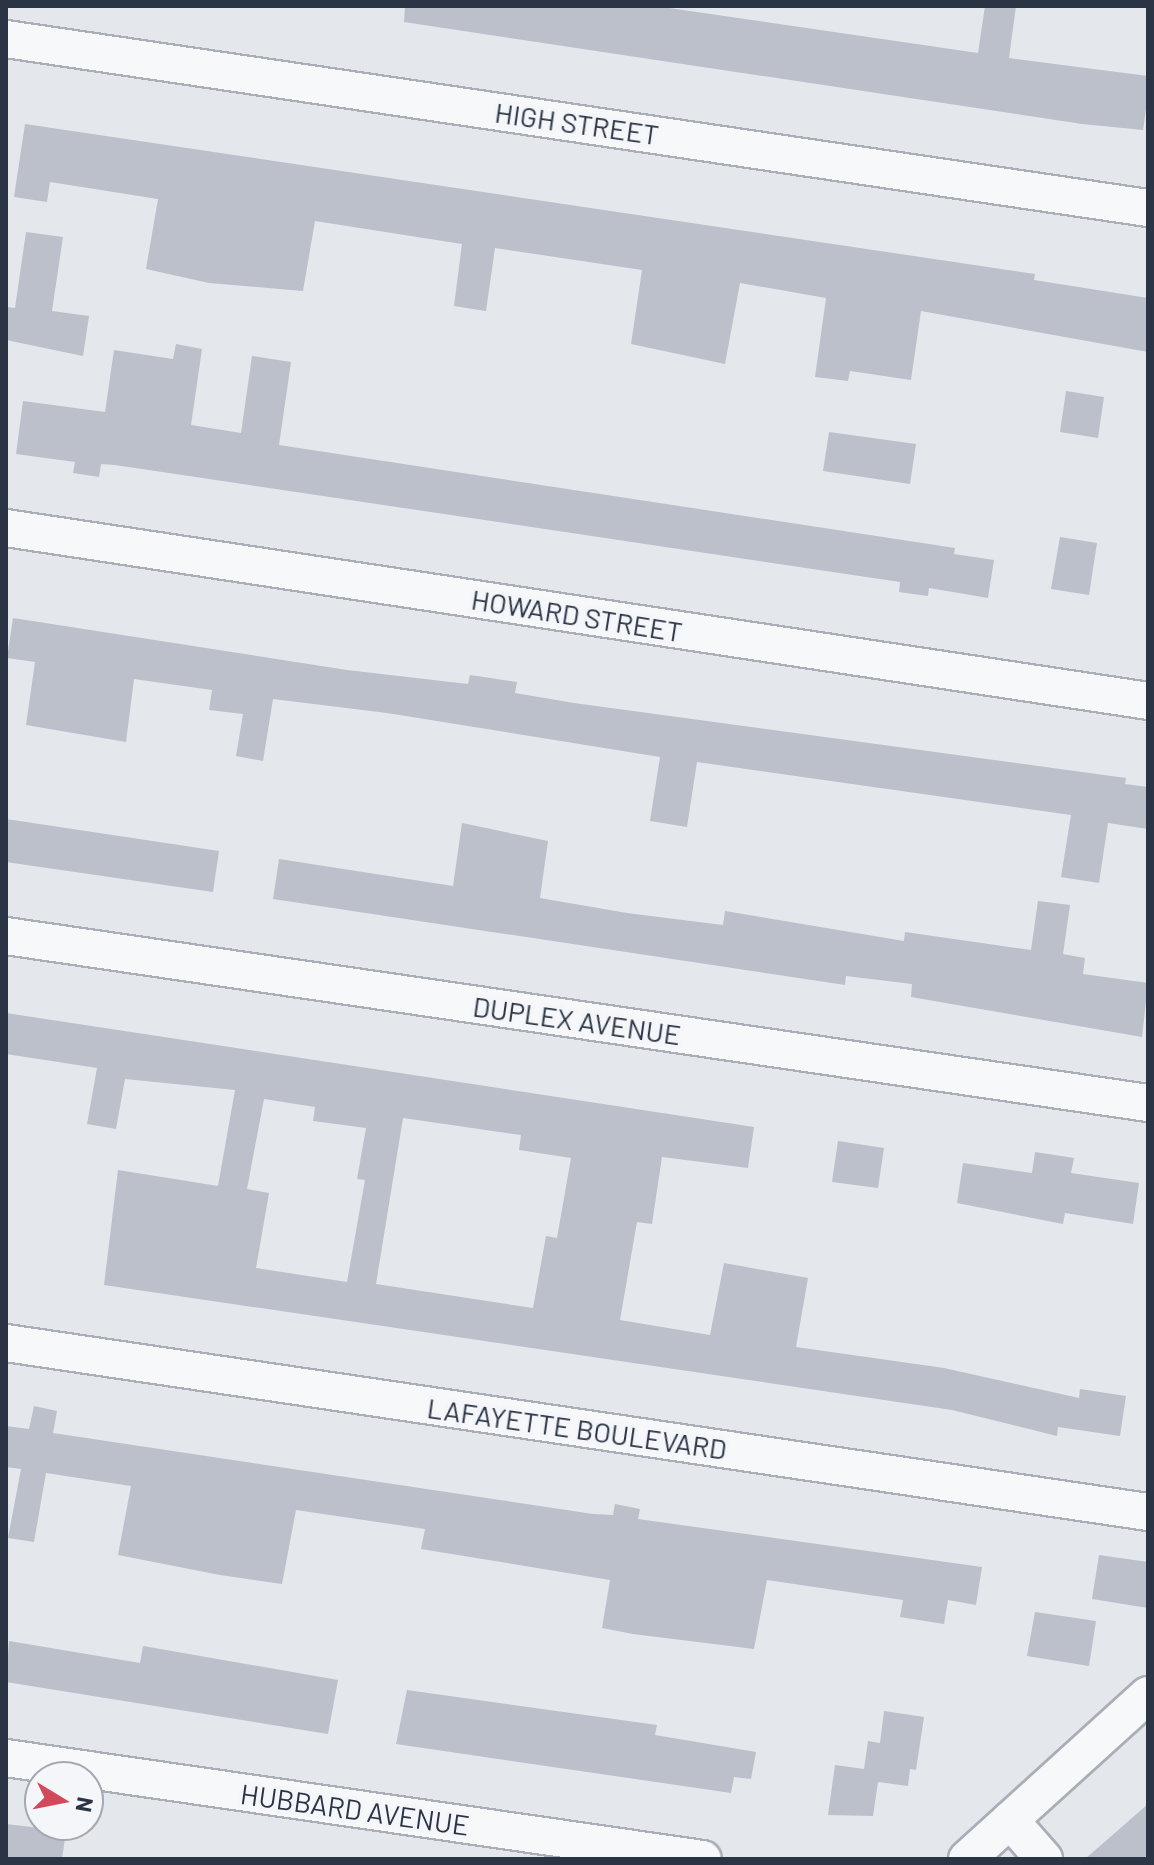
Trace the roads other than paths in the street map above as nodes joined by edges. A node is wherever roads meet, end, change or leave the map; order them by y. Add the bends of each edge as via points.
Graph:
1 (6, 39) edge
2 (1148, 208) edge
3 (6, 528) edge
4 (1148, 701) edge
5 (6, 936) edge
6 (1148, 1103) edge
7 (6, 1343) edge
8 (1148, 1512) edge
9 (1148, 1695) edge
10 (6, 1758) edge
11 (1010, 1820) junction
12 (703, 1859) edge
13 (967, 1859) edge
14 (1044, 1859) edge

1 - 2 street, HIGH STREET
3 - 4 street, HOWARD STREET
5 - 6 street, DUPLEX AVENUE
7 - 8 street, LAFAYETTE BOULEVARD
9 - 11 street
10 - 12 street, HUBBARD AVENUE
11 - 13 street
11 - 14 street

